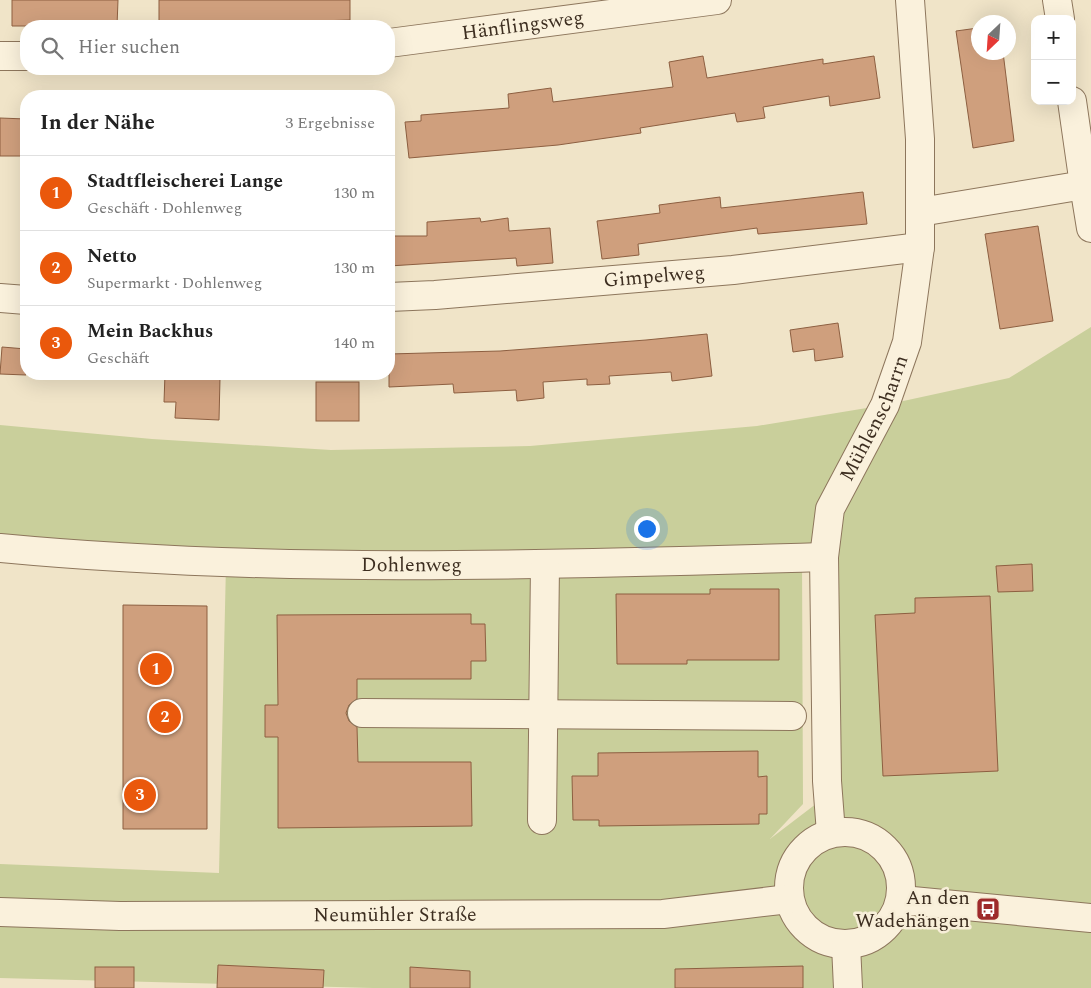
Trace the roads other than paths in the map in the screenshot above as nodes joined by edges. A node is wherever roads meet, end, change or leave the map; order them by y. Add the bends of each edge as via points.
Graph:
1 (717, 0) edge
2 (910, 0) edge
3 (1057, 0) edge
4 (1059, 15) edge
5 (395, 42) edge
6 (0, 56) edge
7 (20, 56) edge
8 (1073, 105) edge
9 (1084, 185) junction
10 (920, 212) junction
11 (1091, 228) edge
12 (920, 247) junction
13 (395, 297) edge
14 (0, 298) edge
15 (20, 300) edge
16 (0, 548) edge
17 (824, 557) junction
18 (545, 565) junction
19 (362, 713) dead end
20 (543, 714) junction
21 (792, 716) dead end
22 (542, 820) dead end
23 (830, 833) junction
24 (789, 898) junction
25 (902, 900) junction
26 (0, 912) edge
27 (1091, 918) edge
28 (846, 945) junction
29 (848, 988) edge

1 - 5 street, Hänflingsweg
2 - 10 street, Mühlenscharrn via 920,139
3 - 4 street
6 - 7 street
8 - 9 street
9 - 10 street
9 - 11 street
10 - 12 street, Mühlenscharrn
12 - 13 street, Gimpelweg via 733,270
12 - 17 street, Mühlenscharrn via 907,342 885,405 830,509
14 - 15 street
16 - 18 street, Dohlenweg via 226,564
17 - 18 street, Dohlenweg
17 - 23 street, Mühlenscharrn
18 - 20 street
19 - 20 street
20 - 21 street
20 - 22 street
23 - 24 street via 802,851 791,874
23 - 25 street via 849,832 867,836 882,845 893,857 899,871
24 - 26 street, Neumühler Straße via 663,914 120,916
24 - 28 street via 794,914 805,928 818,938
25 - 27 street
25 - 28 street via 894,918 882,932 867,941
28 - 29 street

